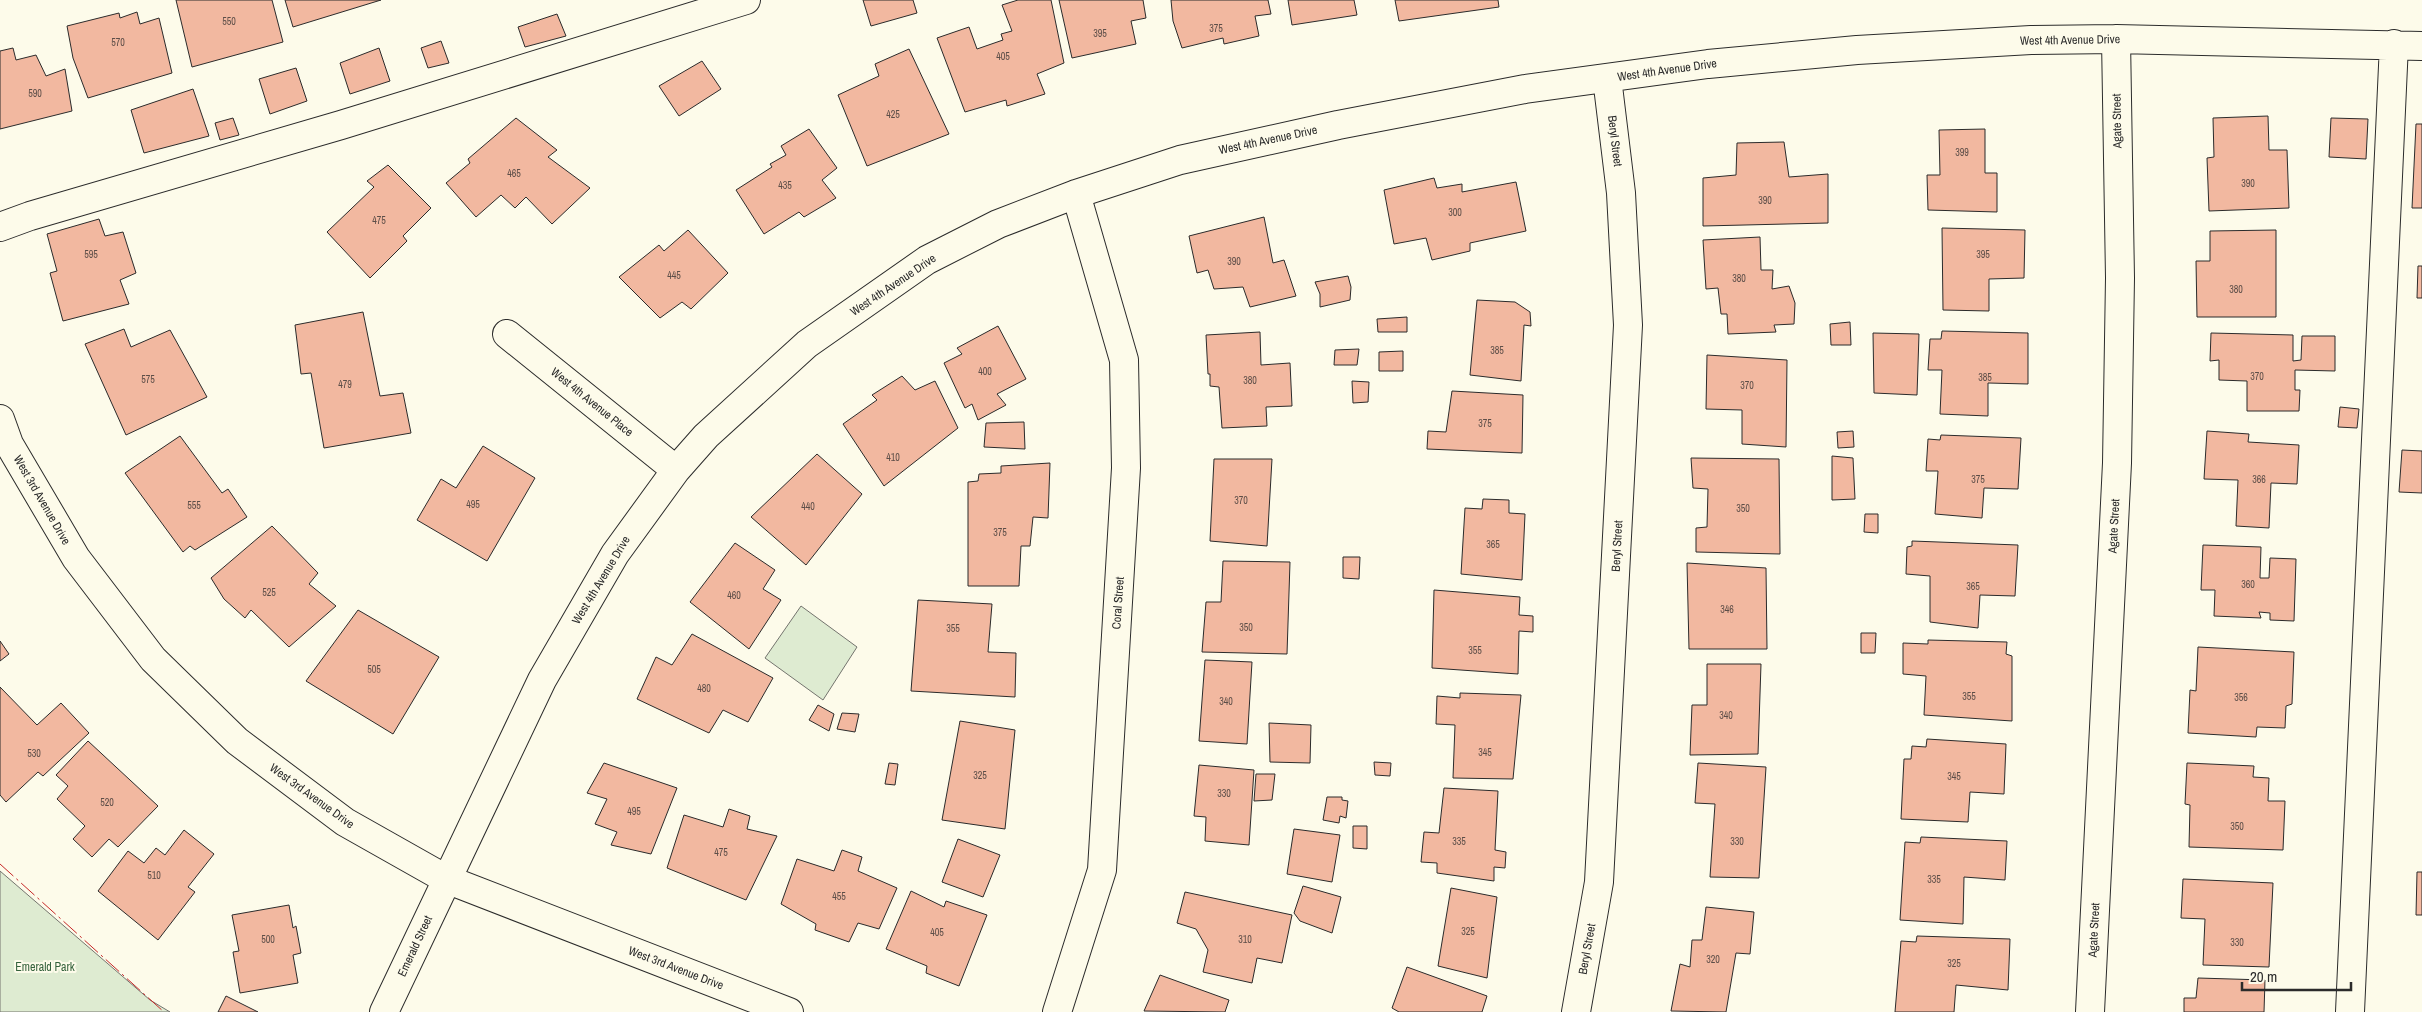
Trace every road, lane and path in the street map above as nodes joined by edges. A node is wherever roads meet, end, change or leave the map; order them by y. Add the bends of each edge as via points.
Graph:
1 (746, 0) edge
2 (2116, 39) junction
3 (2394, 44) junction
4 (2422, 46) edge
5 (1607, 78) junction
6 (1076, 194) junction
7 (0, 227) edge
8 (507, 334) dead end
9 (0, 419) edge
10 (676, 470) junction
11 (446, 879) junction
12 (384, 1012) edge
13 (789, 1012) edge
14 (1057, 1012) edge
15 (1576, 1012) edge
16 (2090, 1012) edge
17 (2350, 1012) edge

1 - 7 street
2 - 3 street, West 4th Avenue Drive
2 - 5 street, West 4th Avenue Drive via 2031,40 1857,50 1708,64
2 - 16 street, Agate Street via 2120,278 2117,463
3 - 4 street, West 4th Avenue Drive
3 - 17 street
5 - 6 street, West 4th Avenue Drive via 1338,125 1180,160
5 - 15 street, Beryl Street via 1621,192 1628,325 1599,882
6 - 10 street, West 4th Avenue Drive via 998,224 919,265 807,344 706,436
6 - 14 street, Coral Street via 1124,360 1126,468 1102,870
8 - 10 street, West 4th Avenue Place
9 - 11 street, West 3rd Avenue Drive via 9,444 76,558 153,659 237,741 345,822
10 - 11 street, West 4th Avenue Drive via 615,554 542,680
11 - 12 street, Emerald Street
11 - 13 street, West 3rd Avenue Drive

